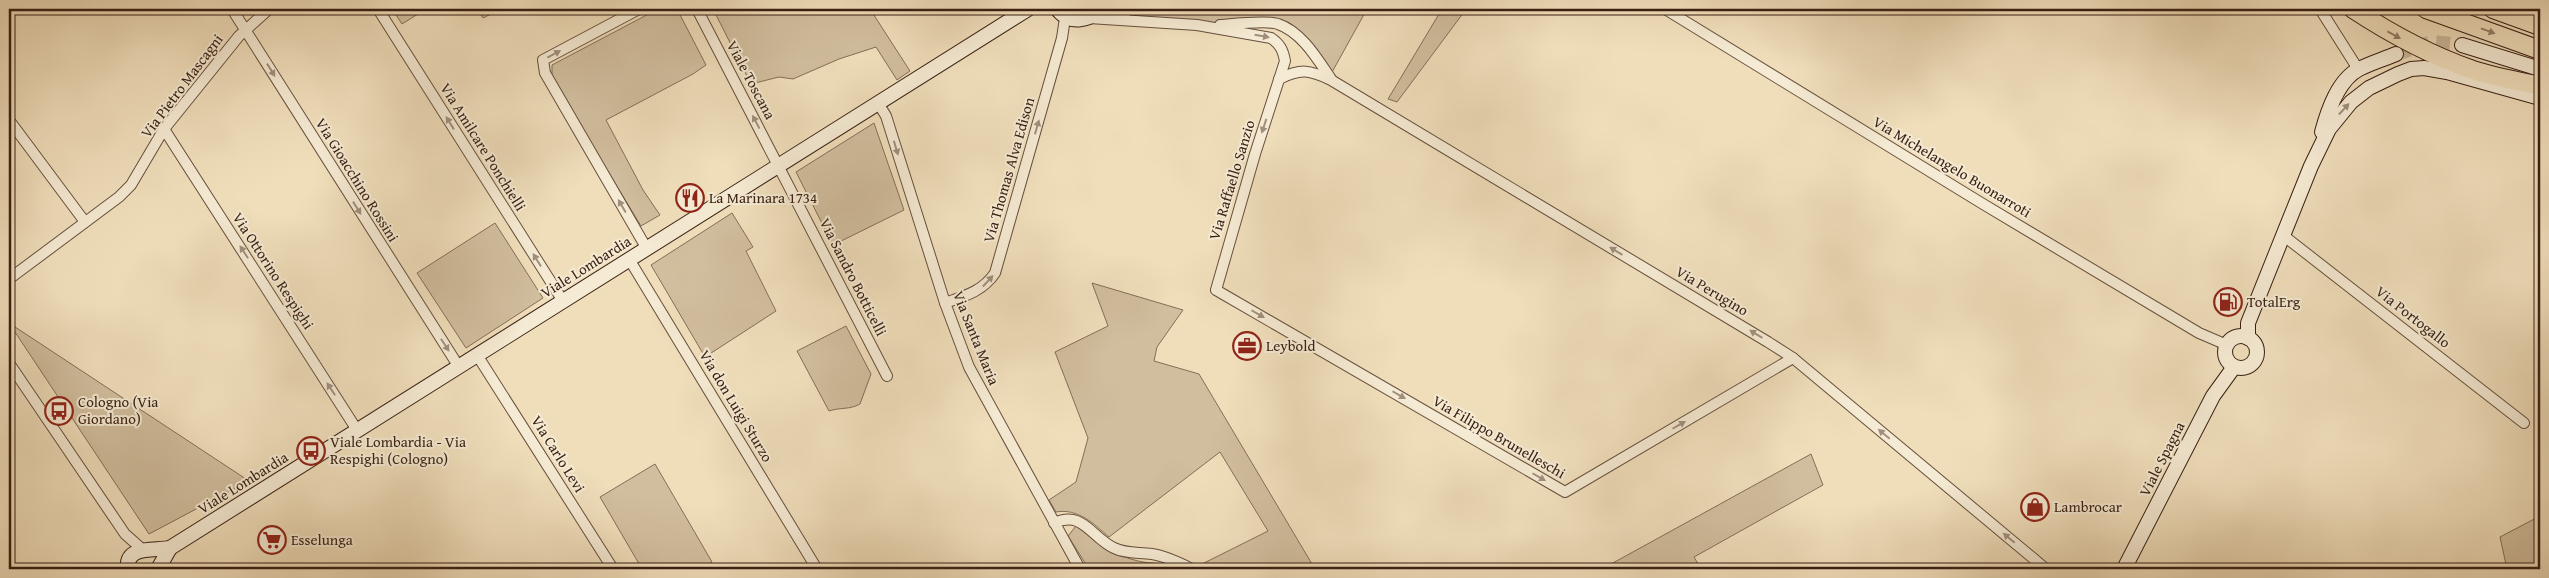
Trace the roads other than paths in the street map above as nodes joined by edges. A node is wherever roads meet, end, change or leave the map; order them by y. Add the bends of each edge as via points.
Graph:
1 (232, 9) edge
2 (269, 9) edge
3 (378, 9) edge
4 (639, 9) edge
5 (697, 9) edge
6 (1035, 9) edge
7 (1102, 9) edge
8 (1118, 9) edge
9 (1665, 9) edge
10 (2320, 9) edge
11 (2353, 9) edge
12 (2426, 9) edge
13 (2493, 9) edge
14 (2529, 9) edge
15 (1024, 12) edge
16 (1058, 12) edge
17 (2540, 13) edge
18 (1089, 18) junction
19 (1126, 19) junction
20 (1197, 25) junction
21 (2540, 26) edge
22 (245, 29) junction
23 (2462, 45) tunnel mouth
24 (2540, 50) edge
25 (2396, 54) tunnel mouth
26 (2358, 69) junction
27 (2540, 69) edge
28 (1279, 79) junction
29 (1331, 80) junction
30 (2540, 86) edge
31 (2368, 88) junction
32 (2540, 98) edge
33 (878, 103) junction
34 (9, 120) edge
35 (164, 129) junction
36 (779, 165) junction
37 (2312, 166) junction
38 (85, 222) junction
39 (2284, 236) junction
40 (647, 248) junction
41 (629, 260) junction
42 (9, 279) edge
43 (1216, 290) joint
44 (562, 302) junction
45 (945, 303) junction
46 (2248, 338) junction
47 (2227, 345) junction
48 (477, 355) junction
49 (1793, 358) junction
50 (9, 363) edge
51 (459, 366) junction
52 (2234, 367) junction
53 (887, 376) dead end
54 (2524, 423) dead end
55 (358, 430) junction
56 (1054, 523) junction
57 (125, 534) junction
58 (170, 548) junction
59 (145, 550) junction
60 (127, 566) edge
61 (158, 568) edge
62 (612, 569) edge
63 (818, 569) edge
64 (1080, 569) edge
65 (1192, 569) edge
66 (2046, 569) edge
67 (2124, 569) edge

1 - 22 street, Via Gioacchino Rossini
2 - 22 street, Via Pietro Mascagni
44 -> 3 street, Via Amilcare Ponchielli
40 -> 4 street via 545,73 543,60
36 -> 5 street, Viale Toscana
6 - 15 street, Viale Lombardia
7 - 18 street
8 - 19 street
9 - 47 street, Via Michelangelo Buonarroti via 1983,204 2199,333
10 - 26 street
11 -> 30 highway via 2430,53 2474,70
12 -> 24 highway
13 - 21 highway
14 - 17 highway
15 - 33 street, Viale Lombardia
16 - 18 street via 1073,20
45 -> 16 street, Via Thomas Alva Edison via 979,289 995,273 1062,38
18 - 19 street, Via Perugino
19 - 20 street, Via Perugino
20 -> 28 street, Via Perugino via 1271,38 1283,50 1285,61
20 - 29 street, Via Perugino via 1277,23 1308,47
22 - 35 street, Via Pietro Mascagni
22 -> 51 street, Via Gioacchino Rossini
23 - 27 street
25 - 26 street
26 - 31 street
26 - 37 street via 2340,88 2329,108
28 - 29 street, Via Perugino via 1308,71
28 -> 43 street, Via Raffaello Sanzio
49 -> 29 street, Via Perugino
31 - 32 street via 2411,69 2424,68
37 -> 31 street via 2339,114
33 - 36 street, Viale Lombardia
33 -> 45 street, Via Santa Maria via 886,116
34 - 38 street
35 - 38 street, Via Pietro Mascagni via 132,185
55 -> 35 street, Via Ottorino Respighi
36 - 40 street, Viale Lombardia
36 - 53 street, Via Sandro Botticelli
37 - 39 street
38 - 42 street, Via Pietro Mascagni
39 - 46 street via 2248,323
39 - 54 street, Via Portogallo
40 - 41 street, Viale Lombardia
41 - 44 street, Viale Lombardia
41 - 63 street, Via don Luigi Sturzo
43 -> 49 street, Via Filippo Brunelleschi via 1565,492
44 - 48 street, Viale Lombardia
45 - 56 street, Via Santa Maria via 976,383
46 - 47 street via 2238,337
46 - 52 street via 2257,349 2255,359 2249,366
47 - 52 street via 2227,360
48 - 51 street, Viale Lombardia
48 - 62 street, Via Carlo Levi
66 -> 49 street, Via Perugino
50 - 57 street
51 - 55 street, Viale Lombardia
52 - 67 street, Viale Spagna via 2213,396
55 - 58 street, Viale Lombardia
56 - 64 street, Via Santa Maria
56 - 65 street via 1064,518 1073,519 1115,548 1160,555
57 - 59 street
57 - 60 street
58 - 59 street, Viale Lombardia
58 - 61 street, Viale Lombardia
59 - 60 street, Viale Lombardia via 138,550
59 - 61 street, Viale Lombardia via 155,556

